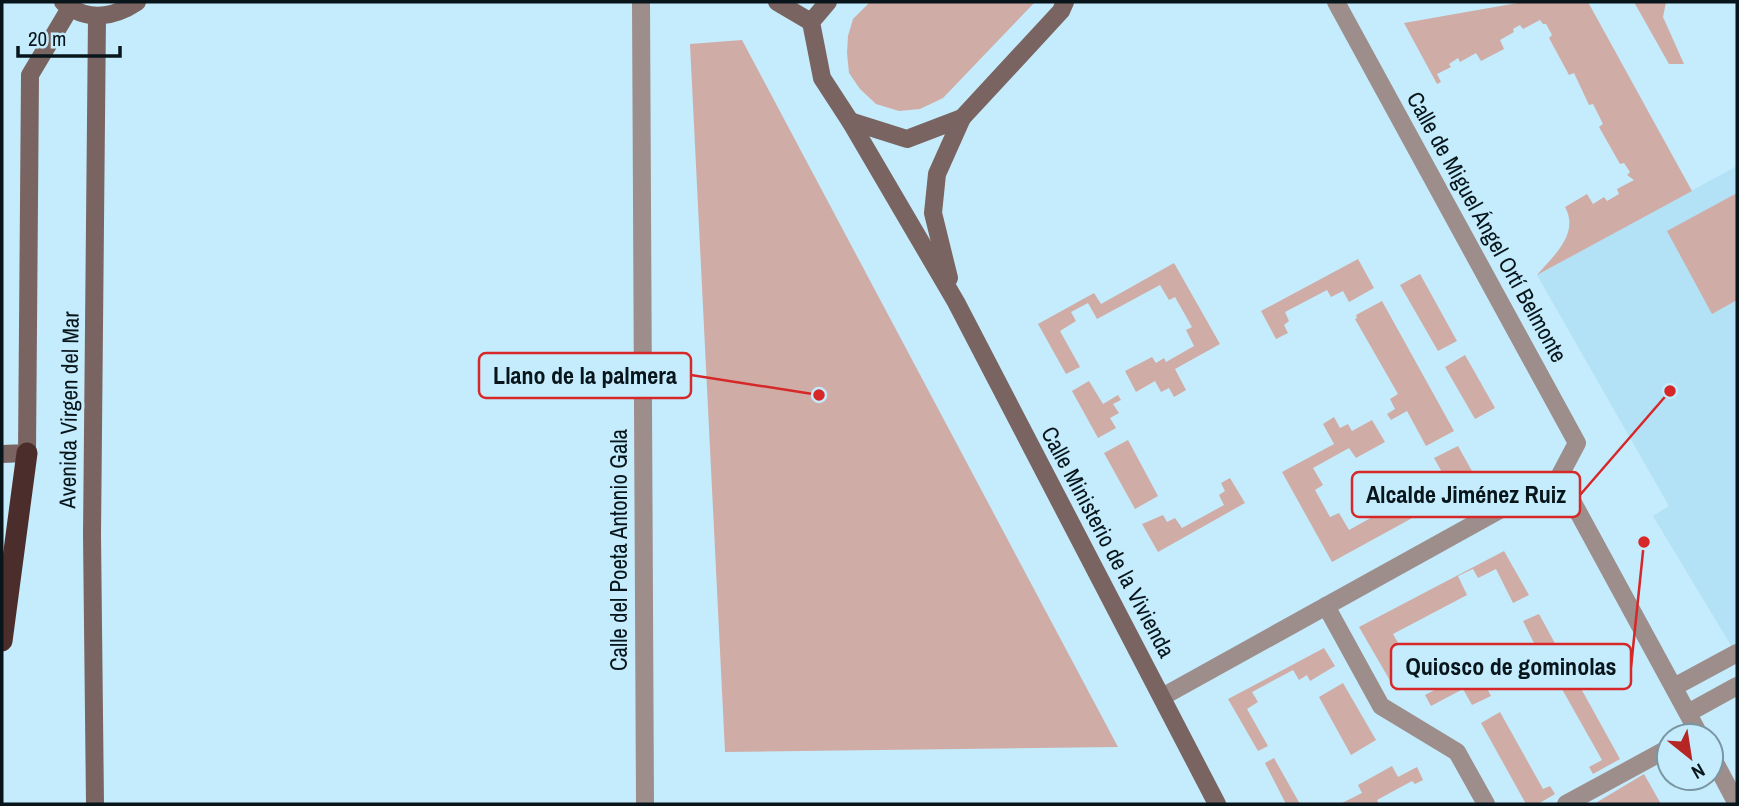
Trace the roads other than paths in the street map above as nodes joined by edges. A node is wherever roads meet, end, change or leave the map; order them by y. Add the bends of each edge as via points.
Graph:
1 (137, 2) edge
2 (641, 2) edge
3 (777, 2) edge
4 (828, 2) edge
5 (1065, 2) edge
6 (1336, 2) edge
7 (66, 5) edge
8 (97, 16) junction
9 (811, 22) junction
10 (962, 118) junction
11 (850, 121) junction
12 (956, 302) junction
13 (27, 453) junction
14 (2, 454) edge
15 (1559, 477) junction
16 (1326, 606) junction
17 (2, 641) edge
18 (1737, 653) edge
19 (1737, 686) edge
20 (1674, 687) junction
21 (1161, 696) junction
22 (1688, 713) junction
23 (1692, 722) edge
24 (1655, 756) edge
25 (1725, 781) edge
26 (95, 804) edge
27 (645, 804) edge
28 (1217, 804) edge
29 (1486, 804) edge
30 (1566, 804) edge
31 (1737, 804) edge

1 - 8 main road via 112,15
2 - 27 street, Calle del Poeta Antonio Gala
3 - 9 main road
4 - 9 main road
5 - 10 main road
6 - 15 street, Calle de Miguel Ángel Ortí Belmonte via 1577,443
7 - 8 main road
7 - 13 main road via 30,75
8 - 26 main road, Avenida Virgen del Mar via 92,535
9 - 11 main road, Calle Ministerio de la Vivienda via 821,78
10 - 11 main road via 907,139
10 - 12 main road, Calle Ministerio de la Vivienda via 937,174 933,213
11 - 12 main road, Calle Ministerio de la Vivienda
12 - 21 main road, Calle Ministerio de la Vivienda
13 - 14 main road
13 - 17 highway
15 - 16 street
15 - 20 street
16 - 21 street
16 - 29 street via 1381,706 1457,752
18 - 20 street
19 - 22 street
20 - 22 street
21 - 28 main road, Calle Ministerio de la Vivienda
22 - 23 street
24 - 30 street
25 - 31 street

